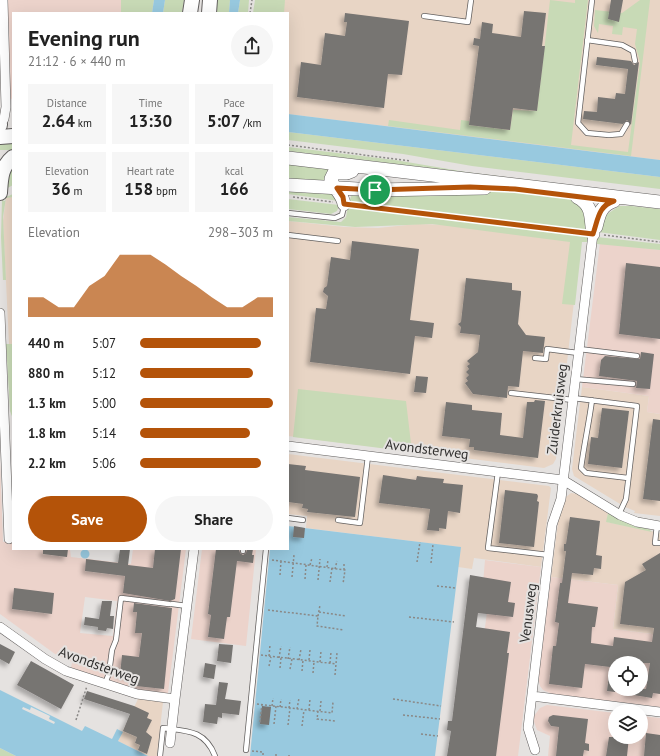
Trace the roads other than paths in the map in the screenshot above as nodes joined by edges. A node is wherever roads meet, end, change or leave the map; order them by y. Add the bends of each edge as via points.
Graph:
1 (192, 0) edge
2 (210, 0) edge
3 (470, 0) edge
4 (592, 0) edge
5 (2, 2) edge
6 (190, 12) edge
7 (209, 12) edge
8 (424, 16) dead end
9 (587, 40) junction
10 (635, 61) dead end
11 (0, 124) edge
12 (627, 124) dead end
13 (12, 136) edge
14 (0, 137) edge
15 (0, 154) edge
16 (12, 154) edge
17 (12, 158) edge
18 (289, 158) edge
19 (361, 167) junction
20 (395, 171) junction
21 (289, 185) edge
22 (337, 188) junction
23 (353, 189) junction
24 (375, 190) junction
25 (0, 194) edge
26 (578, 197) junction
27 (614, 201) junction
28 (660, 202) edge
29 (344, 204) junction
30 (660, 207) edge
31 (289, 213) edge
32 (593, 234) junction
33 (289, 235) edge
34 (338, 241) dead end
35 (0, 313) edge
36 (579, 351) junction
37 (637, 356) dead end
38 (534, 358) dead end
39 (575, 379) junction
40 (633, 384) dead end
41 (511, 393) dead end
42 (573, 399) junction
43 (592, 400) junction
44 (6, 427) edge
45 (289, 446) edge
46 (368, 456) junction
47 (498, 472) junction
48 (628, 478) junction
49 (563, 480) junction
50 (619, 514) junction
51 (289, 518) edge
52 (303, 520) dead end
53 (338, 520) dead end
54 (659, 525) edge
55 (9, 539) dead end
56 (660, 543) edge
57 (194, 550) edge
58 (266, 550) edge
59 (549, 555) junction
60 (187, 606) junction
61 (0, 627) edge
62 (105, 684) junction
63 (532, 696) junction
64 (175, 700) junction
65 (660, 712) edge
66 (172, 729) junction
67 (170, 743) dead end
68 (246, 750) road end
69 (535, 750) dead end
70 (160, 756) edge
71 (215, 756) edge

1 - 6 main road
2 - 7 main road
3 - 8 lane via 468,22
4 - 9 lane
5 - 11 street via 5,16 6,107
9 - 10 lane via 628,46 633,51
9 - 12 lane via 578,123 588,133 609,135 621,134
13 - 14 main road
15 - 16 main road
17 - 25 main road via 1,173
18 - 19 main road
19 - 20 main road
19 - 22 main road via 347,173 332,174 331,182
20 - 24 main road via 399,176 397,183
20 - 28 main road
21 - 22 main road
22 - 23 main road
22 - 29 main road
23 - 24 main road
23 - 29 main road
24 - 26 main road via 470,187 515,189
26 - 27 main road
26 - 32 main road via 590,206
27 - 30 main road
27 - 32 main road via 600,212
29 - 31 lane via 342,215 335,218
32 - 36 street, Zuiderkruisweg
33 - 34 lane
35 - 44 street
36 - 37 lane
36 - 38 lane via 547,349 546,359
36 - 39 street, Zuiderkruisweg
39 - 40 lane
39 - 42 street, Zuiderkruisweg
41 - 42 lane
42 - 43 lane
42 - 49 street, Zuiderkruisweg
43 - 48 lane via 637,406
43 - 48 lane via 581,468 586,473
44 - 55 street
45 - 46 street, Avondsterweg
46 - 47 street, Avondsterweg
46 - 53 lane via 360,523
47 - 49 street, Avondsterweg
47 - 59 lane via 488,548
48 - 50 lane via 626,499
49 - 50 street
49 - 59 street, Venusweg via 560,506 552,525
50 - 54 street via 637,522
51 - 52 lane
54 - 56 lane via 655,542
57 - 60 street
58 - 68 lane
59 - 63 street, Venusweg
60 - 62 lane via 121,598 116,640
60 - 64 street
61 - 62 street, Avondsterweg via 56,666
62 - 64 street, Avondsterweg via 137,694
63 - 65 street
63 - 69 street, Venusweg via 528,728
64 - 66 street
66 - 67 street
66 - 70 lane via 163,728
66 - 71 lane via 188,730 197,734 212,748

